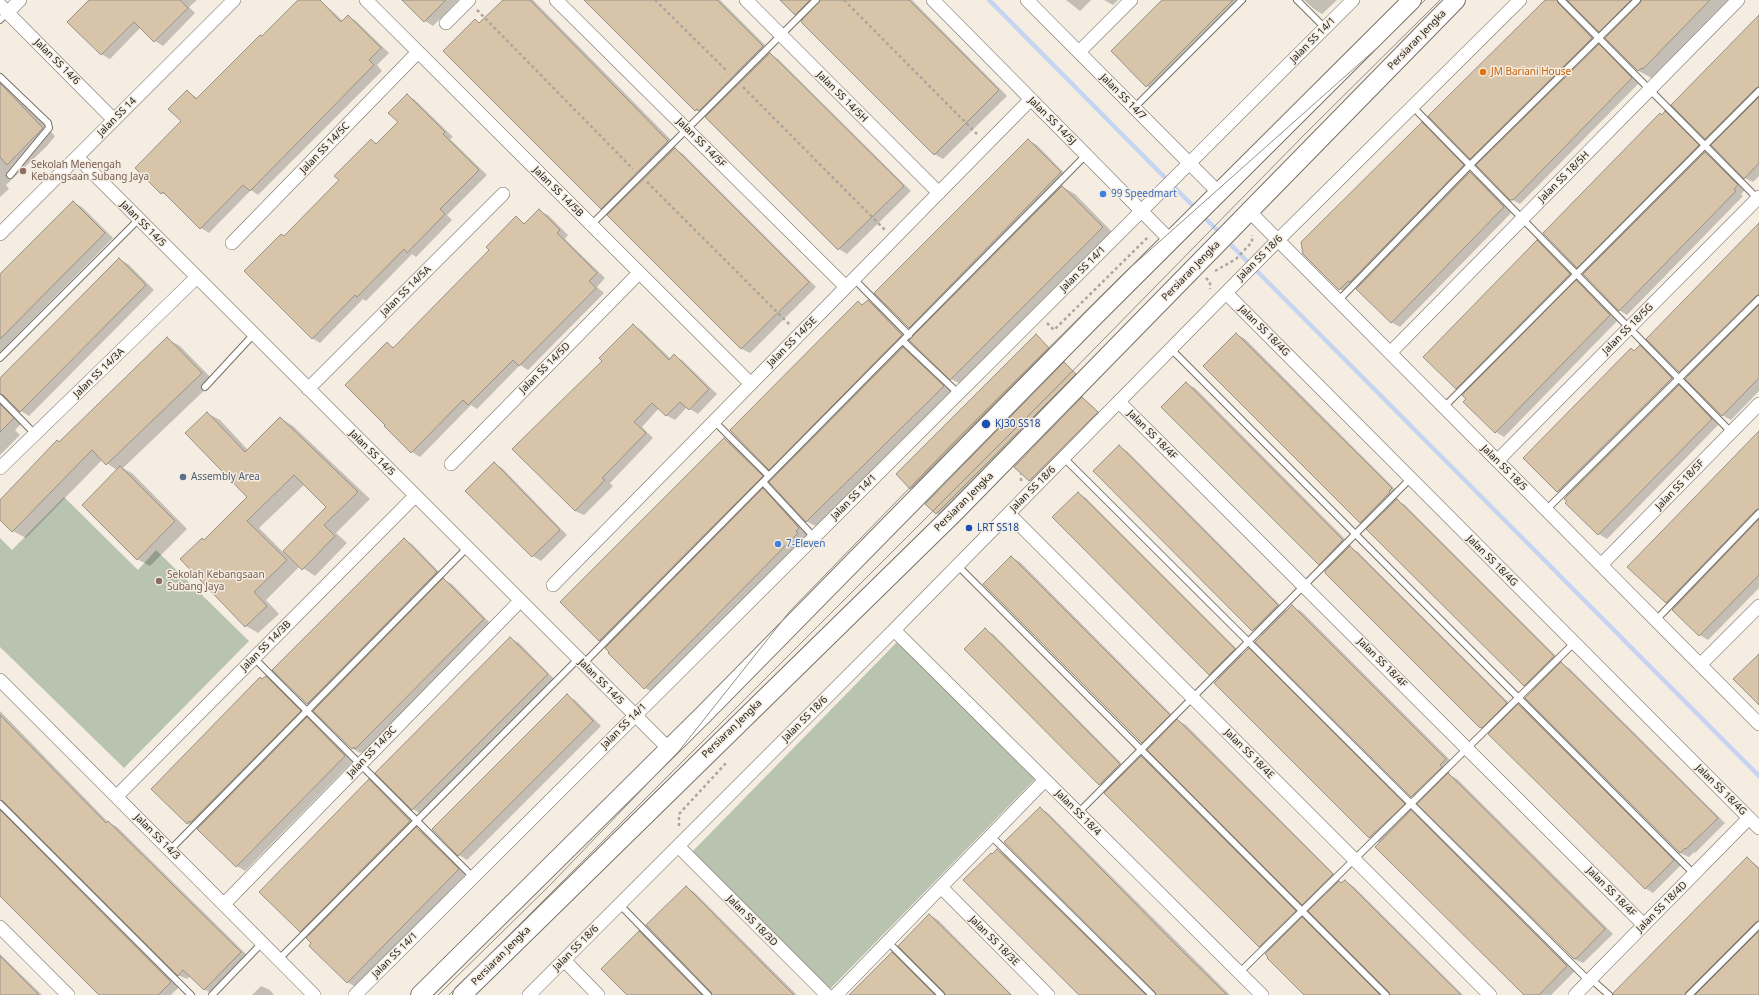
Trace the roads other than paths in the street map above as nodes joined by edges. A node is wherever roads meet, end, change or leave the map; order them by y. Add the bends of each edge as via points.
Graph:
1 (20, 0) edge
2 (234, 0) edge
3 (366, 0) edge
4 (468, 0) edge
5 (556, 0) edge
6 (746, 0) edge
7 (816, 0) edge
8 (933, 0) edge
9 (1027, 0) edge
10 (1131, 0) edge
11 (1242, 0) edge
12 (1296, 0) edge
13 (1353, 0) edge
14 (1412, 0) edge
15 (1456, 0) edge
16 (1520, 0) edge
17 (1561, 0) edge
18 (1637, 0) edge
19 (1738, 0) edge
20 (3, 13) edge
21 (446, 23) dead end
22 (1325, 28) junction
23 (781, 35) junction
24 (1599, 39) junction
25 (418, 52) junction
26 (1079, 52) junction
27 (0, 77) edge
28 (1650, 90) junction
29 (1759, 91) edge
30 (1031, 99) junction
31 (1413, 107) junction
32 (1134, 108) junction
33 (114, 120) junction
34 (687, 129) junction
35 (1705, 145) junction
36 (1086, 155) junction
37 (77, 157) junction
38 (1189, 163) junction
39 (1470, 165) junction
40 (10, 175) dead end
41 (939, 193) junction
42 (1219, 193) junction
43 (503, 194) dead end
44 (1758, 199) edge
45 (1142, 211) junction
46 (1249, 211) junction
47 (139, 219) junction
48 (1522, 219) junction
49 (592, 225) junction
50 (0, 234) edge
51 (1278, 240) junction
52 (1171, 241) junction
53 (232, 243) dead end
54 (639, 273) junction
55 (1576, 274) junction
56 (197, 277) junction
57 (850, 283) junction
58 (1226, 293) junction
59 (1759, 299) edge
60 (1338, 301) junction
61 (1629, 328) junction
62 (254, 334) junction
63 (909, 334) junction
64 (903, 341) junction
65 (1171, 349) junction
66 (1390, 353) junction
67 (0, 358) edge
68 (1679, 379) junction
69 (751, 384) junction
70 (205, 387) dead end
71 (308, 388) junction
72 (958, 393) junction
73 (0, 398) edge
74 (1119, 402) junction
75 (1759, 404) edge
76 (1444, 407) junction
77 (714, 421) junction
78 (1731, 432) junction
79 (35, 434) junction
80 (1064, 458) junction
81 (1497, 461) junction
82 (451, 464) dead end
83 (0, 468) edge
84 (769, 476) junction
85 (1410, 479) junction
86 (763, 482) junction
87 (415, 496) junction
88 (1546, 510) junction
89 (1759, 513) edge
90 (1009, 514) junction
91 (1356, 534) junction
92 (814, 537) junction
93 (467, 548) junction
94 (1601, 565) junction
95 (958, 566) junction
96 (553, 585) dead end
97 (1304, 586) junction
98 (520, 601) junction
99 (1759, 606) edge
100 (1656, 620) junction
101 (894, 630) junction
102 (1248, 642) junction
103 (1574, 643) junction
104 (254, 658) junction
105 (581, 661) junction
106 (1700, 665) junction
107 (0, 680) edge
108 (1518, 697) junction
109 (1192, 698) junction
110 (307, 711) junction
111 (635, 716) junction
112 (1759, 724) edge
113 (668, 748) junction
114 (1467, 748) junction
115 (1141, 749) junction
116 (361, 764) junction
117 (1045, 780) junction
118 (117, 796) junction
119 (0, 804) edge
120 (1411, 804) junction
121 (1078, 813) junction
122 (1749, 818) junction
123 (417, 821) junction
124 (1759, 828) edge
125 (991, 836) junction
126 (678, 846) junction
127 (170, 850) junction
128 (1354, 859) junction
129 (1694, 874) junction
130 (473, 877) junction
131 (941, 887) junction
132 (224, 904) junction
133 (620, 905) junction
134 (1302, 911) junction
135 (1644, 925) junction
136 (1759, 925) edge
137 (0, 927) edge
138 (888, 942) junction
139 (262, 943) junction
140 (279, 959) junction
141 (564, 960) junction
142 (1239, 973) junction
143 (1590, 980) junction
144 (68, 995) edge
145 (191, 995) edge
146 (212, 995) edge
147 (314, 995) edge
148 (355, 995) edge
149 (420, 995) edge
150 (462, 995) edge
151 (529, 995) edge
152 (598, 995) edge
153 (708, 995) edge
154 (827, 995) edge
155 (836, 995) edge
156 (941, 995) edge
157 (1048, 995) edge
158 (1152, 995) edge
159 (1262, 995) edge
160 (1386, 995) edge
161 (1490, 995) edge
162 (1575, 995) edge
163 (1609, 995) edge
164 (1689, 995) edge

1 - 20 street
2 - 33 street, Jalan SS 14
3 - 25 street, Jalan SS 14/5B
4 - 21 street
5 - 34 street, Jalan SS 14/5F
6 - 23 street, Jalan SS 14/5H
7 - 23 lane
8 - 30 street, Jalan SS 14/5J
9 - 26 street, Jalan SS 14/7
10 - 26 street
11 - 32 lane
12 - 22 lane
13 - 22 street, Jalan SS 14/1
14 - 42 main road
15 - 46 main road, Persiaran Jengka
16 - 31 street, Jalan SS 18/6
17 - 24 lane
18 - 24 lane
19 - 28 street, Jalan SS 18/5H
20 - 33 street, Jalan SS 14/6
22 - 38 street, Jalan SS 14/1
23 - 34 lane
23 - 41 street, Jalan SS 14/5H
24 - 28 lane
24 - 39 lane
25 - 49 street, Jalan SS 14/5B
25 - 53 street, Jalan SS 14/5C
26 - 32 street, Jalan SS 14/7
27 - 40 lane via 48,123 49,128
28 - 35 lane
28 - 48 street, Jalan SS 18/5H
29 - 35 lane
30 - 36 street, Jalan SS 14/5J
30 - 41 street, Jalan SS 14/5E
31 - 39 lane
31 - 51 street, Jalan SS 18/6
32 - 38 street, Jalan SS 14/7
33 - 37 street, Jalan SS 14
34 - 49 lane
34 - 57 street, Jalan SS 14/5F
35 - 44 lane
35 - 55 lane
36 - 45 street, Jalan SS 14/5J
36 - 63 lane
37 - 47 street, Jalan SS 14/5
37 - 50 street, Jalan SS 14
38 - 42 street, Jalan SS 14/7
38 - 45 street, Jalan SS 14/1
39 - 48 lane
39 - 60 lane
41 - 57 street, Jalan SS 14/5E
42 - 52 main road
43 - 71 street, Jalan SS 14/5A
44 - 61 street, Jalan SS 18/5G
45 - 52 street, Jalan SS 14/5J
45 - 72 street, Jalan SS 14/1
46 - 51 street, Jalan SS 18/5
46 - 150 main road, Persiaran Jengka via 954,513
47 - 56 street, Jalan SS 14/5
47 - 67 lane
48 - 55 lane
48 - 66 street, Jalan SS 18/5H
49 - 54 street, Jalan SS 14/5B
51 - 58 street, Jalan SS 18/6
51 - 60 street, Jalan SS 18/5
52 - 113 main road
54 - 69 street, Jalan SS 14/5B
54 - 82 street, Jalan SS 14/5D
55 - 61 lane
55 - 76 lane
56 - 62 street, Jalan SS 14/5
56 - 79 street, Jalan SS 14/3A
57 - 63 lane
57 - 69 street, Jalan SS 14/5E
58 - 65 street, Jalan SS 18/6
58 - 85 street, Jalan SS 18/4G
59 - 68 lane
60 - 66 street, Jalan SS 18/5
61 - 68 lane
61 - 81 street, Jalan SS 18/5G
62 - 70 lane
62 - 71 street, Jalan SS 14/5
63 - 64 lane
64 - 72 lane
64 - 84 lane
65 - 74 street, Jalan SS 18/6
65 - 91 lane
66 - 76 street, Jalan SS 18/5
68 - 78 lane
68 - 88 lane
69 - 77 street, Jalan SS 14/5E
71 - 87 street, Jalan SS 14/5
72 - 92 street, Jalan SS 14/1
73 - 79 lane
74 - 80 street, Jalan SS 18/6
74 - 97 street, Jalan SS 18/4F
75 - 78 street, Jalan SS 18/5F
76 - 81 street, Jalan SS 18/5
77 - 84 lane
77 - 96 street, Jalan SS 14/5E
78 - 94 street, Jalan SS 18/5F
79 - 83 street, Jalan SS 14/3A
80 - 90 street, Jalan SS 18/6
80 - 102 lane
81 - 88 street, Jalan SS 18/5
84 - 86 lane
85 - 91 lane
85 - 103 street, Jalan SS 18/4G
86 - 92 lane
86 - 105 lane
87 - 93 street, Jalan SS 14/5
87 - 104 street, Jalan SS 14/3B
88 - 94 street, Jalan SS 18/5
89 - 100 lane
90 - 95 street, Jalan SS 18/6
90 - 109 street, Jalan SS 18/4E
91 - 97 lane
91 - 108 lane
92 - 111 street, Jalan SS 14/1
93 - 98 street, Jalan SS 14/5
93 - 110 lane
94 - 100 street, Jalan SS 18/5
95 - 101 street, Jalan SS 18/6
95 - 115 lane
97 - 102 lane
97 - 114 street, Jalan SS 18/4F
98 - 105 street, Jalan SS 14/5
98 - 116 street, Jalan SS 14/3C
99 - 106 street
100 - 106 street, Jalan SS 18/5
101 - 117 street, Jalan SS 18/4
101 - 126 street, Jalan SS 18/6
102 - 109 lane
102 - 120 lane
103 - 108 lane
103 - 122 street, Jalan SS 18/4G
104 - 110 lane
104 - 118 street, Jalan SS 14/3B
105 - 111 street, Jalan SS 14/5
105 - 123 lane
106 - 112 street, Jalan SS 18/5
107 - 118 street, Jalan SS 14/3
108 - 114 lane
108 - 129 lane
109 - 115 lane
109 - 128 street, Jalan SS 18/4E
110 - 116 lane
110 - 127 lane
111 - 113 street, Jalan SS 14/5
111 - 130 street, Jalan SS 14/1
113 - 149 main road
114 - 120 lane
114 - 135 street, Jalan SS 18/4F
115 - 121 lane
115 - 134 lane
116 - 123 lane
116 - 132 street, Jalan SS 14/3C
117 - 121 street, Jalan SS 18/4
117 - 125 street
118 - 127 street, Jalan SS 14/3
119 - 145 lane
120 - 128 lane
120 - 143 lane
121 - 142 street, Jalan SS 18/4
122 - 124 street, Jalan SS 18/4G
122 - 129 street, Jalan SS 18/4D
123 - 130 lane
123 - 140 lane
125 - 131 street
125 - 158 lane
126 - 133 street, Jalan SS 18/6
126 - 154 street, Jalan SS 18/3D
127 - 132 street, Jalan SS 14/3
128 - 134 lane
128 - 161 street, Jalan SS 18/4E
129 - 135 street, Jalan SS 18/4D
130 - 148 street, Jalan SS 14/1
131 - 138 street
131 - 157 street, Jalan SS 18/3E
132 - 139 street, Jalan SS 14/3
133 - 141 street, Jalan SS 18/6
133 - 153 lane
134 - 142 lane
134 - 160 lane
135 - 143 street, Jalan SS 18/4D
136 - 164 lane
137 - 144 street
138 - 155 street
138 - 156 lane
139 - 140 street, Jalan SS 14/3
139 - 146 lane
140 - 147 street, Jalan SS 14/3
141 - 151 street, Jalan SS 18/6
141 - 152 street
142 - 159 street, Jalan SS 18/4
143 - 162 street, Jalan SS 18/4D
143 - 163 lane

